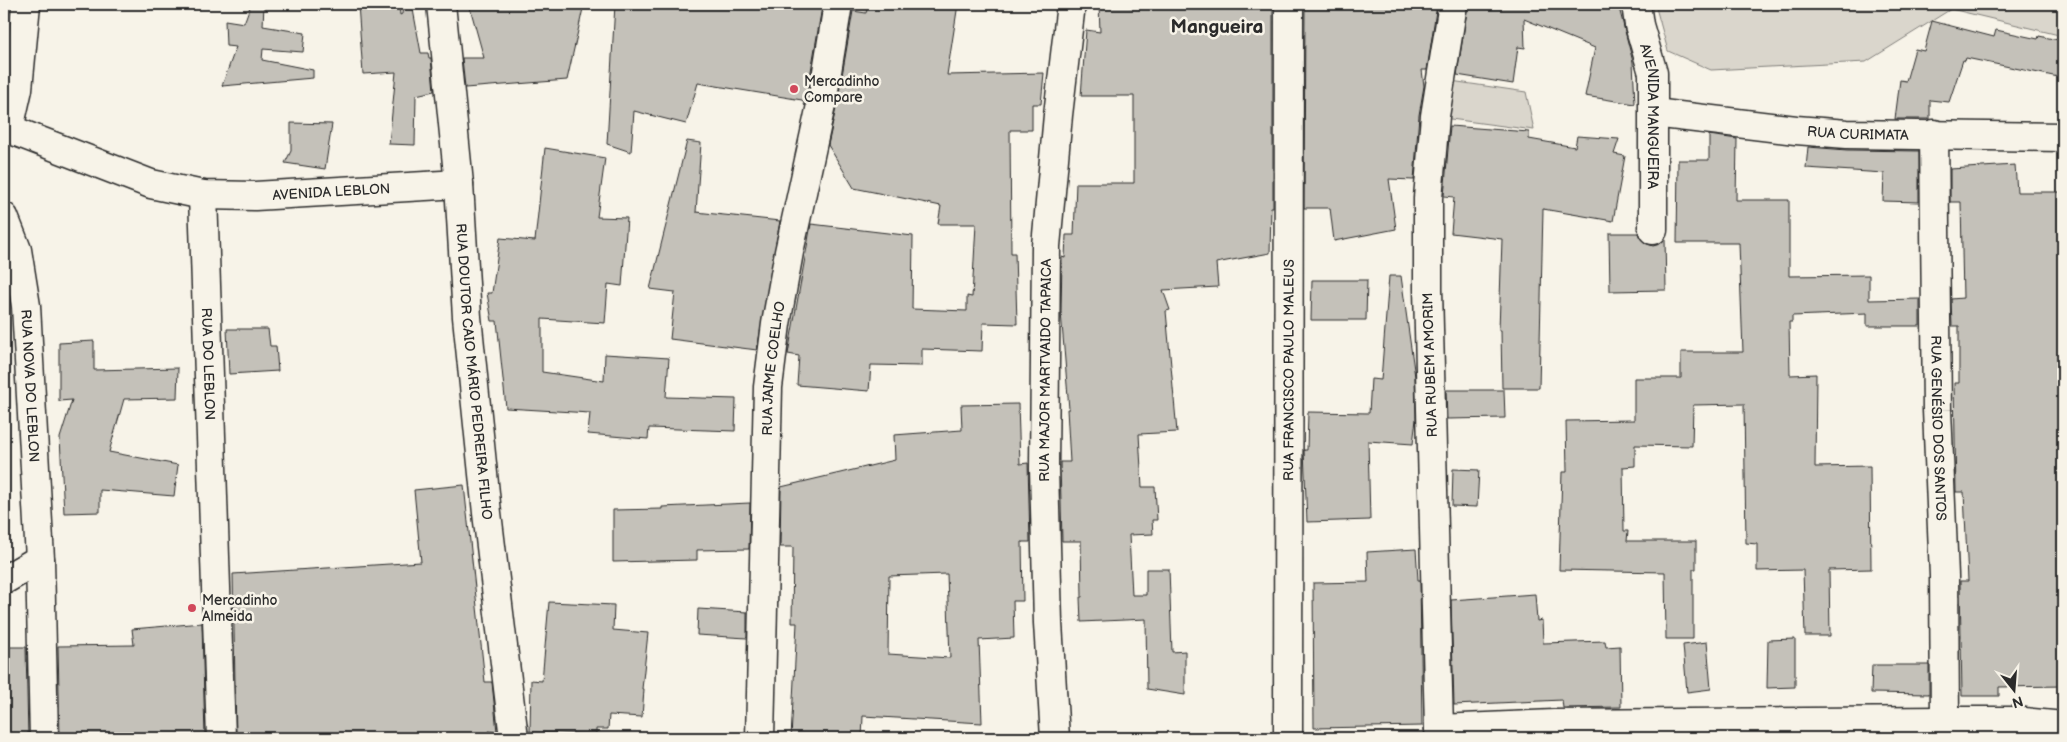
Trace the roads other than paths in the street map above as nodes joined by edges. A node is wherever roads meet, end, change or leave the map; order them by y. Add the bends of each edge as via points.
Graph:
1 (26, 4) edge
2 (440, 4) edge
3 (838, 4) edge
4 (1071, 4) edge
5 (1289, 4) edge
6 (1453, 4) edge
7 (1636, 4) edge
8 (1654, 114) junction
9 (6, 130) edge
10 (1934, 134) junction
11 (2063, 137) edge
12 (459, 184) junction
13 (203, 195) junction
14 (4, 217) edge
15 (1653, 230) dead end
16 (40, 559) junction
17 (4, 580) edge
18 (1945, 720) junction
19 (2063, 726) edge
20 (1877, 730) edge
21 (1432, 733) edge
22 (44, 738) edge
23 (222, 738) edge
24 (514, 738) edge
25 (760, 738) edge
26 (1055, 738) edge
27 (1288, 738) edge

1 - 9 street via 18,89
2 - 12 street, RUA DOUTOR CAIO MÁRIO PEDREIRA FILHO
3 - 25 street, RUA JAIME COELHO via 788,252 768,387
4 - 26 street, RUA MAJOR MARTVAIDO TAPAICA via 1046,246 1044,469
5 - 27 street, RUA FRANCISCO PAULO MALEUS
6 - 21 street, RUA RUBEM AMORIM via 1435,116 1428,198
7 - 8 street, AVENIDA MANGUEIRA via 1653,73
8 - 10 street, RUA CURIMATA via 1839,133
8 - 15 street, AVENIDA MANGUEIRA
9 - 13 street via 151,184
10 - 11 street, RUA CURIMATA
10 - 18 street, RUA GENÉSIO DOS SANTOS
12 - 13 street, AVENIDA LEBLON via 256,196
12 - 24 street, RUA DOUTOR CAIO MÁRIO PEDREIRA FILHO via 469,336
13 - 23 street, RUA DO LEBLON
14 - 16 street, RUA NOVA DO LEBLON via 17,250 26,306
16 - 17 street
16 - 22 street, RUA NOVA DO LEBLON
18 - 19 street via 2014,721
18 - 20 street
20 - 21 street via 1554,724

